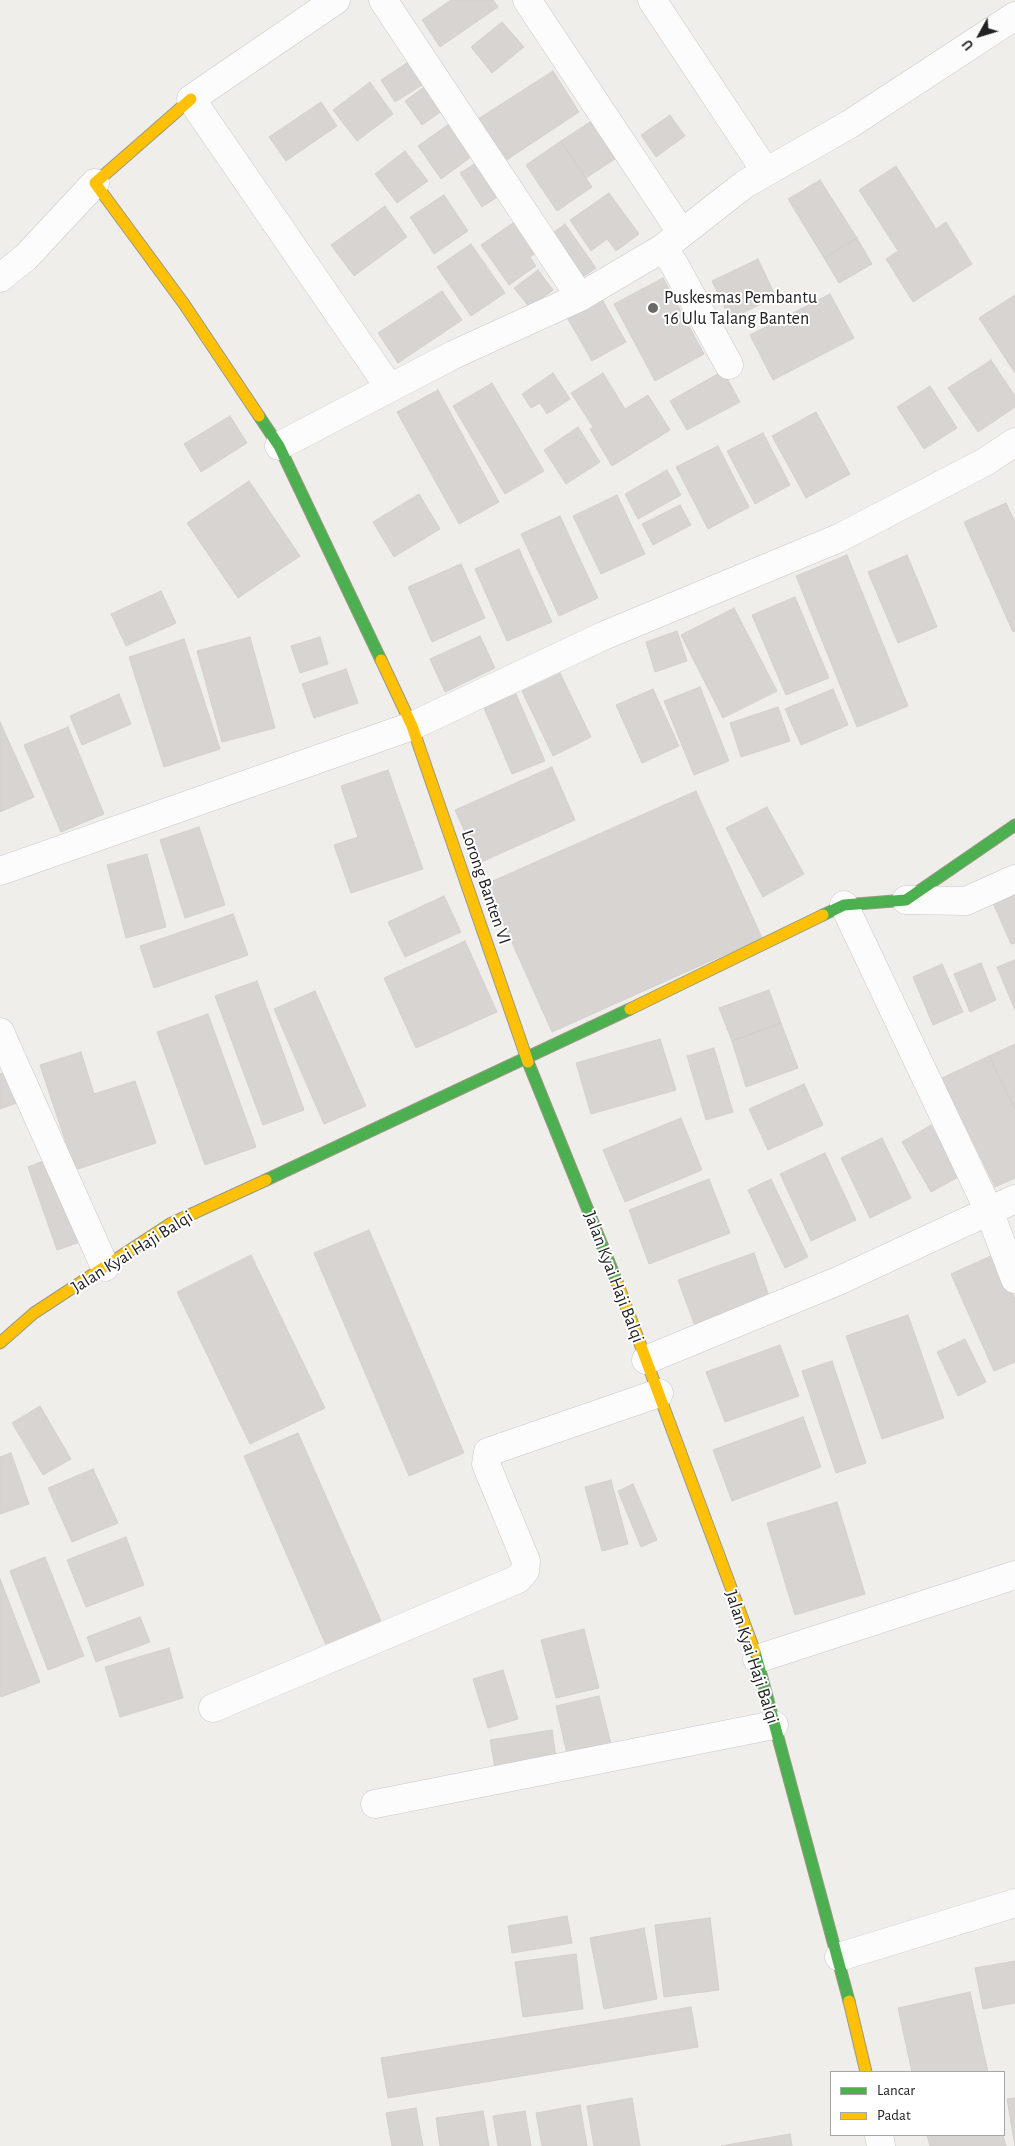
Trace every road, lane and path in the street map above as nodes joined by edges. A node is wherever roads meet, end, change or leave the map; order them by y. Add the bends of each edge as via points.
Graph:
1 (383, 0) edge
2 (527, 0) edge
3 (652, 0) edge
4 (329, 2) edge
5 (1015, 16) edge
6 (191, 100) junction
7 (766, 172) junction
8 (95, 183) junction
9 (672, 240) junction
10 (0, 278) edge
11 (580, 297) junction
12 (729, 365) dead end
13 (389, 387) junction
14 (1015, 442) edge
15 (279, 446) junction
16 (412, 726) junction
17 (1015, 825) edge
18 (0, 870) edge
19 (1015, 879) edge
20 (906, 900) junction
21 (844, 905) junction
22 (0, 1032) edge
23 (527, 1059) junction
24 (1015, 1199) edge
25 (989, 1211) junction
26 (105, 1267) junction
27 (1015, 1279) edge
28 (0, 1343) edge
29 (646, 1360) junction
30 (659, 1393) junction
31 (1015, 1575) edge
32 (757, 1659) junction
33 (212, 1708) dead end
34 (774, 1725) junction
35 (375, 1804) dead end
36 (1015, 1903) edge
37 (839, 1957) junction
38 (866, 2071) edge

1 - 11 street
2 - 9 street
3 - 7 street
4 - 6 street
5 - 7 street via 850,124
6 - 8 street
6 - 13 street
7 - 9 street via 745,184
8 - 10 street via 26,257
8 - 15 street, Lorong Banten VI via 184,304
9 - 11 street
9 - 12 street via 674,264
11 - 13 street
13 - 15 street
14 - 16 street via 985,462 839,538 604,636
15 - 16 street, Lorong Banten VI
16 - 18 street
16 - 23 street, Lorong Banten VI
17 - 20 street
19 - 20 street via 966,901
20 - 21 street
21 - 23 street
21 - 25 street
22 - 26 street
23 - 26 street, Jalan Kyai Haji Balqi via 170,1224
23 - 29 street, Jalan Kyai Haji Balqi
24 - 25 street
25 - 27 street
25 - 29 street via 838,1281
26 - 28 street, Jalan Kyai Haji Balqi via 34,1313
29 - 30 street, Jalan Kyai Haji Balqi
30 - 32 street, Jalan Kyai Haji Balqi
30 - 33 street via 488,1452 486,1464 526,1561 518,1579
31 - 32 street
32 - 34 street, Jalan Kyai Haji Balqi
34 - 35 street
34 - 37 street, Jalan Kyai Haji Balqi
36 - 37 street
37 - 38 street, Jalan Kyai Haji Balqi

